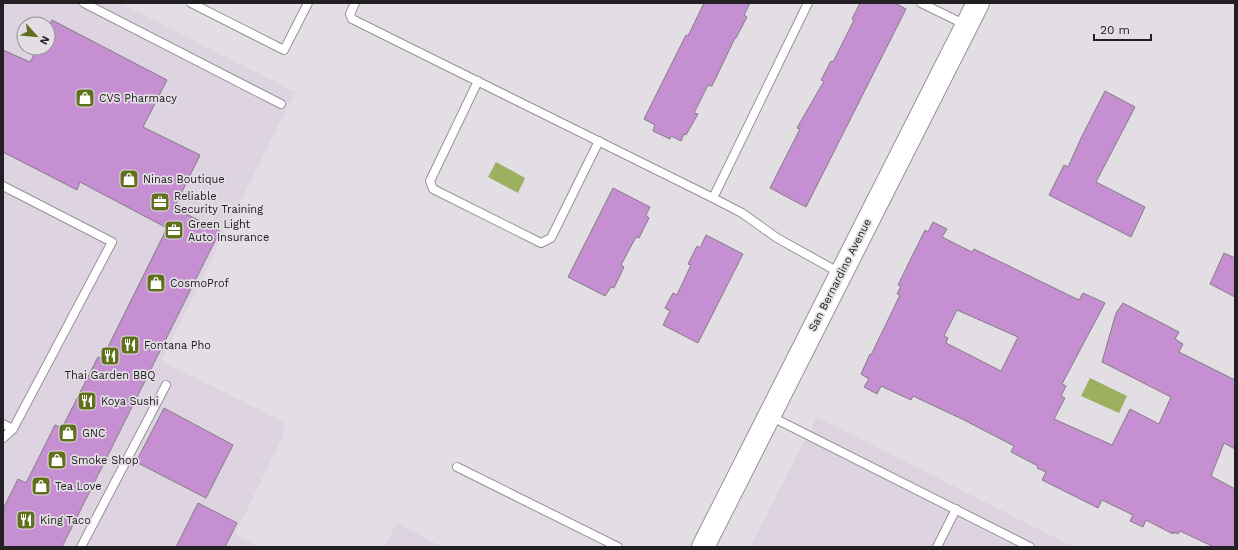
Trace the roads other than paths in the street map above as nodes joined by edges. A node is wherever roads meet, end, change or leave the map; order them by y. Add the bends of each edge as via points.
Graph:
1 (84, 3) edge
2 (192, 3) edge
3 (308, 3) edge
4 (355, 3) edge
5 (808, 3) edge
6 (921, 3) edge
7 (978, 3) edge
8 (967, 25) junction
9 (478, 81) junction
10 (281, 104) dead end
11 (599, 141) junction
12 (3, 186) edge
13 (713, 198) junction
14 (841, 274) junction
15 (166, 385) dead end
16 (769, 415) junction
17 (3, 424) edge
18 (13, 429) junction
19 (3, 438) edge
20 (457, 467) dead end
21 (956, 509) junction
22 (81, 547) edge
23 (618, 547) edge
24 (702, 547) edge
25 (937, 547) edge
26 (1030, 547) edge

1 - 10 lane
2 - 3 lane via 284,50
4 - 9 lane via 350,14 352,19
5 - 13 lane
6 - 8 lane
7 - 8 main road, San Bernardino Avenue
8 - 14 main road, San Bernardino Avenue
9 - 11 lane
9 - 11 lane via 430,181 433,189 534,240 541,243 551,238
11 - 13 lane
12 - 18 lane via 112,242
13 - 14 lane
14 - 16 main road, San Bernardino Avenue
15 - 22 lane
16 - 21 lane
16 - 24 main road, San Bernardino Avenue
17 - 18 lane
18 - 19 lane
20 - 23 lane
21 - 25 lane
21 - 26 lane

